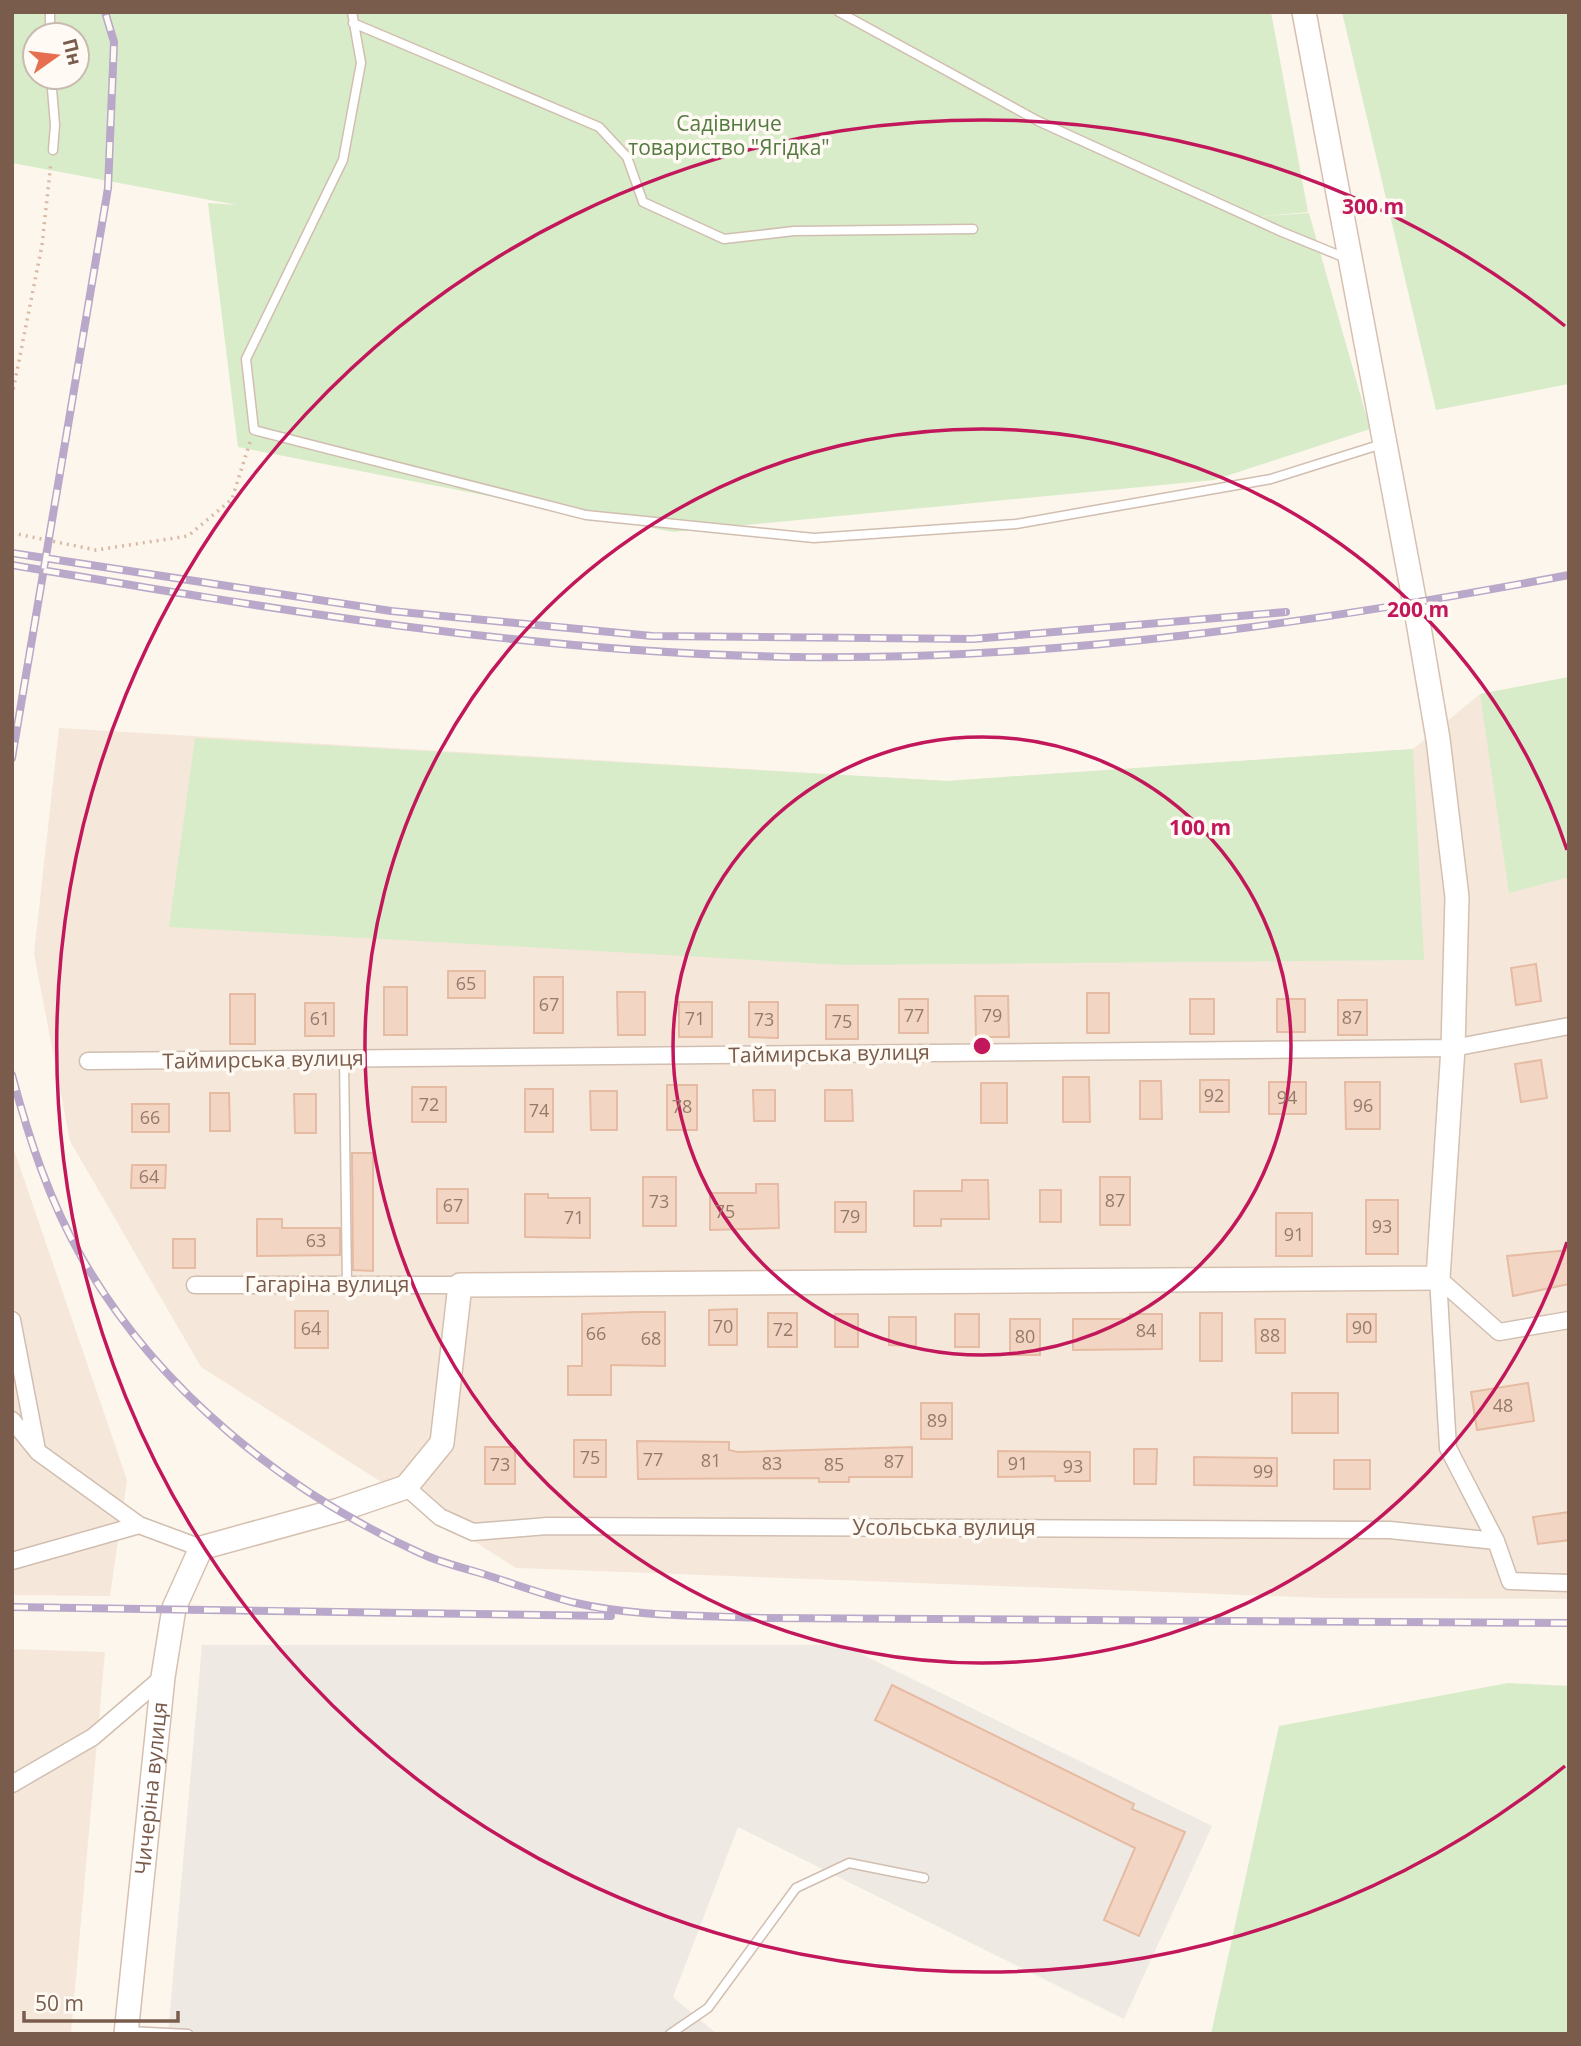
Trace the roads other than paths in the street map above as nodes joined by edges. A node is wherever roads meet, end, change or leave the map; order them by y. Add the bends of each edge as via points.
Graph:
1 (352, 12) edge
2 (839, 12) edge
3 (1304, 12) edge
4 (353, 23) junction
5 (52, 91) edge
6 (53, 150) road end
7 (974, 229) dead end
8 (1351, 260) junction
9 (1385, 443) junction
10 (1569, 1026) edge
11 (1452, 1048) junction
12 (344, 1059) junction
13 (88, 1061) dead end
14 (1438, 1278) junction
15 (195, 1284) dead end
16 (347, 1285) junction
17 (460, 1285) junction
18 (12, 1320) edge
19 (1569, 1320) edge
20 (12, 1420) edge
21 (38, 1452) junction
22 (406, 1487) junction
23 (139, 1525) junction
24 (1496, 1541) junction
25 (201, 1548) junction
26 (12, 1561) edge
27 (1569, 1583) edge
28 (163, 1677) junction
29 (12, 1784) edge
30 (924, 1878) dead end
31 (126, 2032) edge
32 (188, 2034) edge
33 (670, 2034) edge

1 - 4 lane
2 - 8 lane via 1038,121
3 - 8 main road
4 - 7 lane via 598,127 626,157 643,201 724,239 794,232
4 - 9 lane via 361,63 343,160 246,359 254,430 586,516 814,538 1016,524 1271,479
5 - 6 lane
8 - 9 main road
9 - 11 main road via 1435,726 1457,897
10 - 11 street, Таймирська вулиця
11 - 12 street, Таймирська вулиця
11 - 14 main road
12 - 13 street, Таймирська вулиця
12 - 16 lane
14 - 17 main road
14 - 19 street via 1499,1332
14 - 24 street via 1448,1448
15 - 16 street, Гагаріна вулиця
16 - 17 street, Гагаріна вулиця
17 - 22 main road via 442,1443
18 - 21 street
20 - 21 street
21 - 23 street
22 - 24 street, Усольська вулиця via 440,1517 473,1532 547,1526 1390,1530
22 - 25 main road
23 - 25 street
23 - 26 street
24 - 27 street via 1510,1581
25 - 28 main road, Чичеріна вулиця via 174,1608
28 - 29 street via 93,1737
28 - 31 main road, Чичеріна вулиця
30 - 33 lane via 849,1863 796,1888 708,2008
31 - 32 lane

